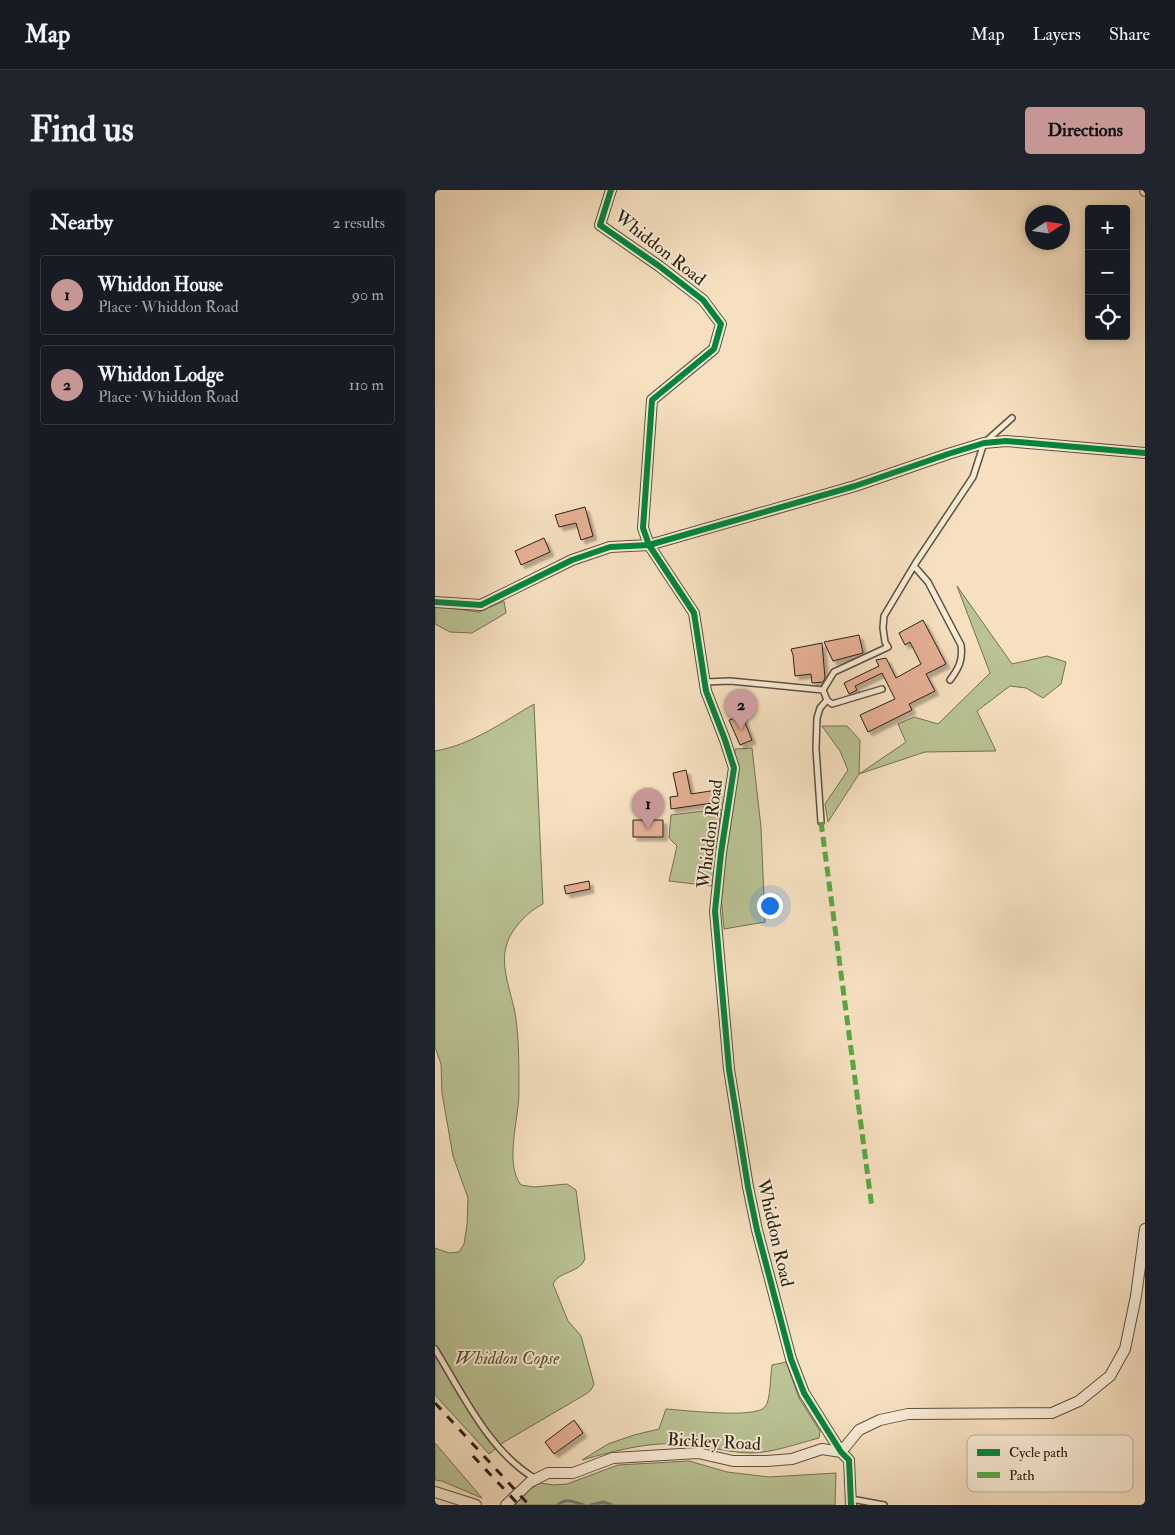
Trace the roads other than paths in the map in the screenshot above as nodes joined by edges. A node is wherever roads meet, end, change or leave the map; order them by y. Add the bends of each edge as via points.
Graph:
1 (611, 190) edge
2 (1011, 418) dead end
3 (984, 444) junction
4 (1145, 453) edge
5 (649, 545) junction
6 (914, 566) junction
7 (435, 602) edge
8 (950, 680) dead end
9 (705, 682) junction
10 (882, 689) dead end
11 (823, 690) junction
12 (827, 700) junction
13 (821, 822) dead end
14 (1145, 1230) edge
15 (435, 1349) edge
16 (841, 1452) junction
17 (536, 1479) junction
18 (435, 1492) edge
19 (851, 1502) edge
20 (476, 1505) edge
21 (506, 1505) edge
22 (884, 1505) edge

1 - 5 street, Whiddon Road via 600,225 703,300 721,324 714,348 652,400 643,528
2 - 3 lane
3 - 4 street via 1006,441
3 - 5 street via 837,492
3 - 6 lane via 973,477
5 - 7 street via 610,547 572,560 481,605
5 - 9 street, Whiddon Road via 694,613
6 - 8 lane via 928,582 961,645 963,656
6 - 11 lane via 884,616 883,628 888,647 834,672
9 - 11 lane via 730,681
9 - 16 street, Whiddon Road via 734,768 715,912 729,1069 748,1188 791,1359 804,1393
10 - 12 lane via 833,704
11 - 12 lane
12 - 13 lane via 817,718
14 - 16 street via 1125,1349 1110,1376 1079,1400 1052,1413 909,1414 880,1420 859,1430
15 - 17 lane via 490,1436 520,1470
16 - 17 street, Bickley Road via 823,1449 792,1459 767,1461 733,1461 697,1453 641,1455 613,1458 573,1473 548,1473
16 - 19 street, Whiddon Road via 849,1460
17 - 21 street, Bickley Road
18 - 20 street
19 - 22 lane

